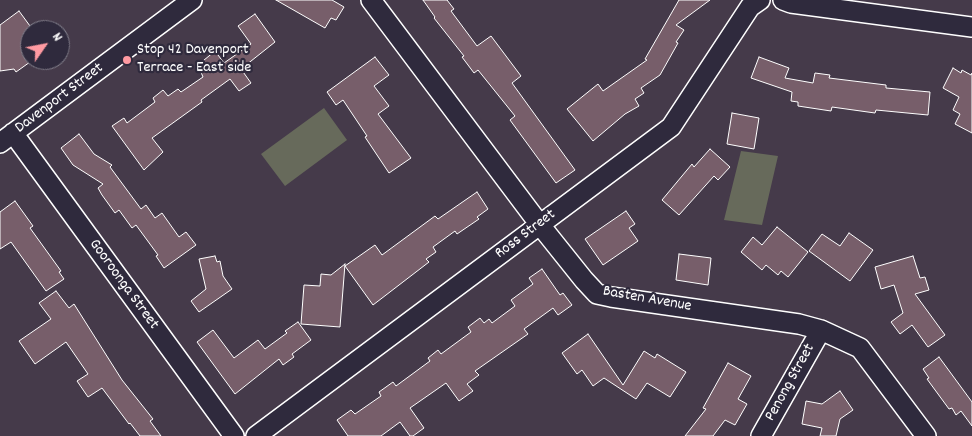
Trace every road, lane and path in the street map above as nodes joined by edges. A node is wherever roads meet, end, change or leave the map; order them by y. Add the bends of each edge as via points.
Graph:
1 (192, 0) edge
2 (371, 0) edge
3 (760, 0) edge
4 (782, 0) edge
5 (972, 27) edge
6 (7, 138) edge
7 (540, 225) junction
8 (821, 330) junction
9 (234, 436) edge
10 (256, 436) edge
11 (761, 436) edge
12 (926, 436) edge

1 - 6 street, Davenport Street
2 - 7 street, Basten Avenue
3 - 7 street, Ross Street via 750,7 670,127
4 - 5 street
6 - 9 street, Gooroonga Street
7 - 8 street, Basten Avenue via 598,294
7 - 10 street, Ross Street
8 - 11 street, Penong Street
8 - 12 street, Basten Avenue via 860,348

